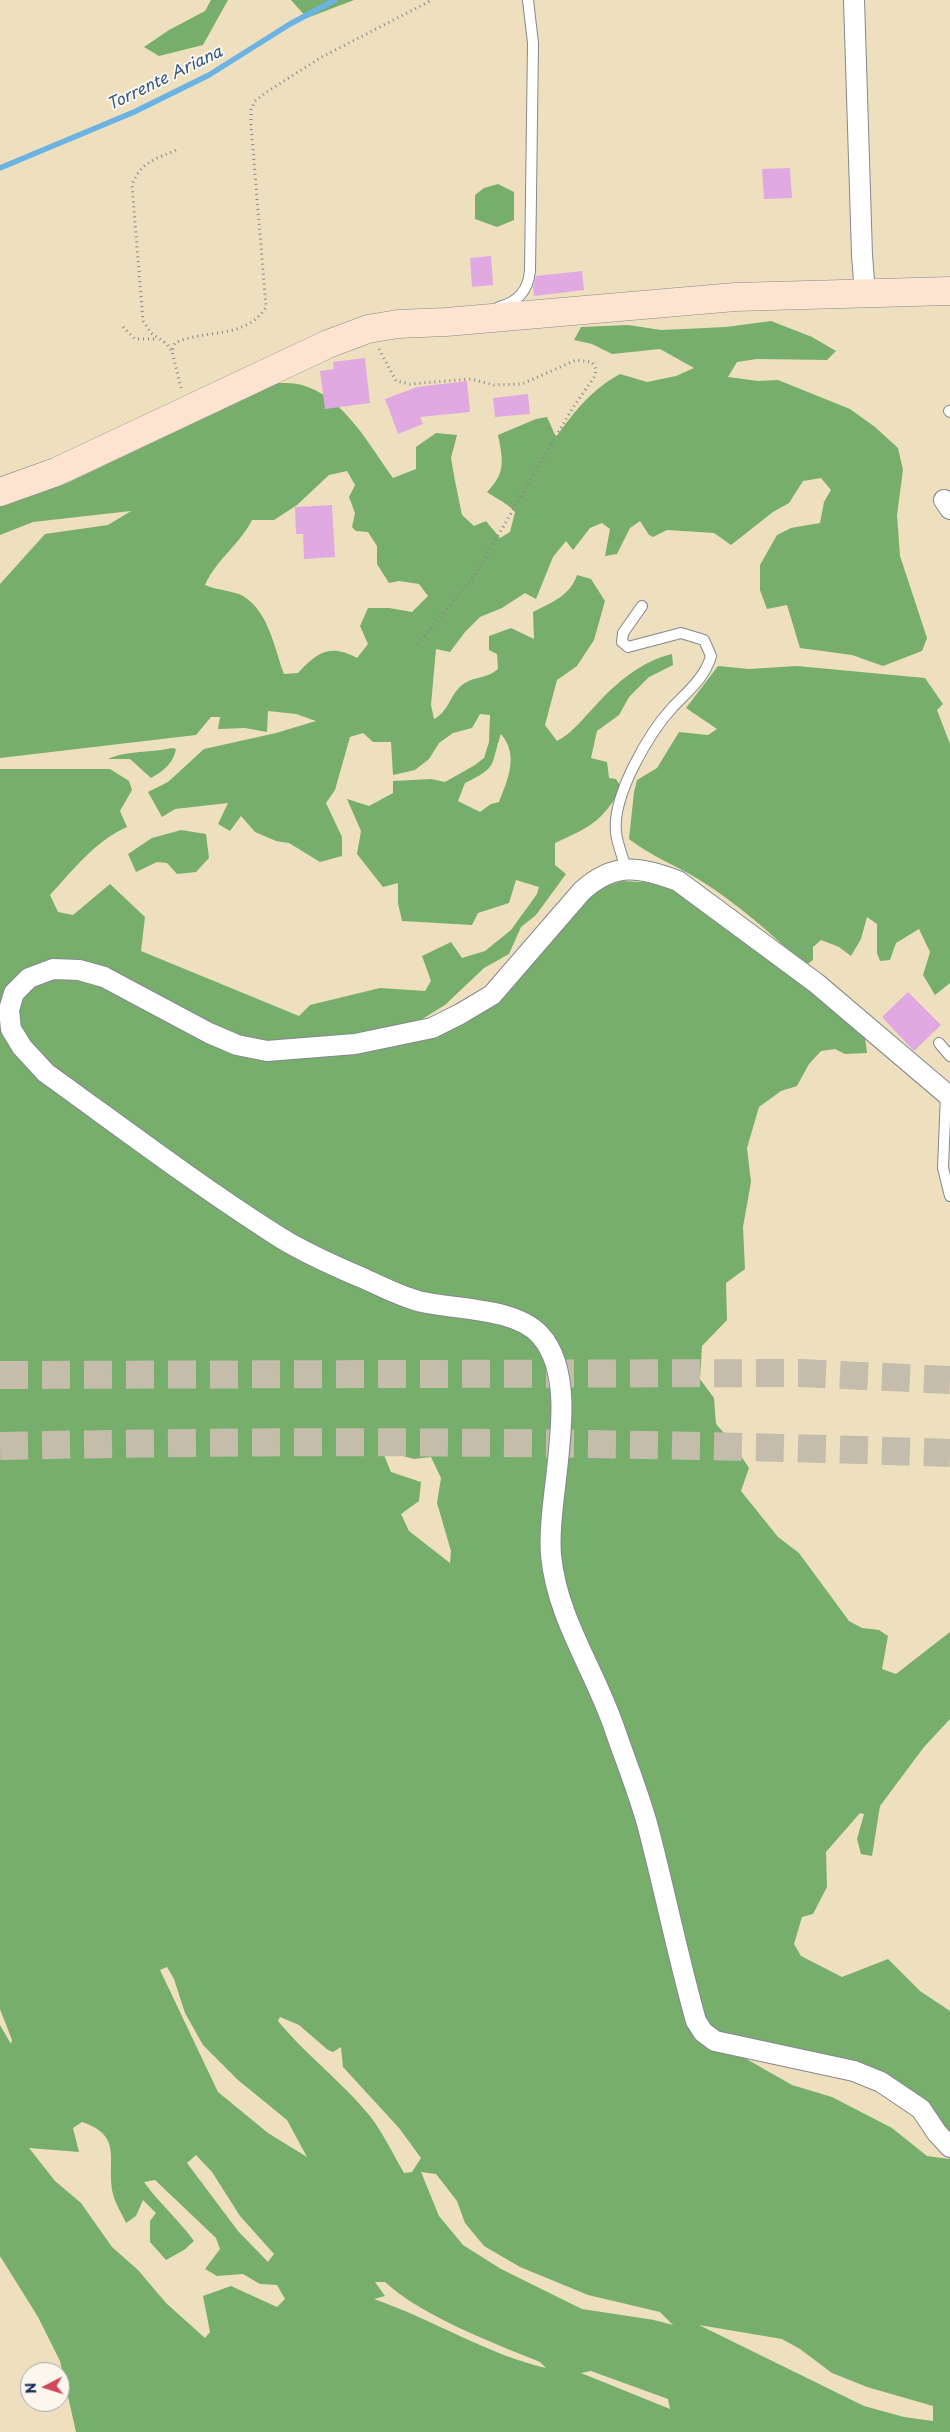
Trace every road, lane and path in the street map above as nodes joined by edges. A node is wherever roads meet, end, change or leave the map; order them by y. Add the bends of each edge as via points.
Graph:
1 (432, 0) edge
2 (528, 0) edge
3 (854, 0) edge
4 (179, 149) dead end
5 (862, 263) junction
6 (950, 291) edge
7 (901, 292) junction
8 (865, 294) junction
9 (446, 322) junction
10 (123, 327) dead end
11 (368, 329) junction
12 (158, 339) junction
13 (172, 351) junction
14 (180, 386) dead end
15 (0, 492) edge
16 (642, 606) dead end
17 (415, 647) dead end
18 (626, 869) junction
19 (939, 1043) dead end
20 (950, 1056) edge
21 (948, 1096) edge
22 (950, 1196) edge
23 (950, 2146) edge

1 - 13 path via 320,58 255,101 251,125 266,307 252,322 220,334 180,340
2 - 9 lane via 533,43 529,284 520,297 509,304
3 - 5 street
4 - 12 path via 146,163 136,173 132,185 143,321
5 - 7 street via 875,277
5 - 8 street
6 - 7 main road
7 - 8 main road
8 - 9 main road via 735,297
9 - 11 main road
10 - 12 path via 135,339
11 - 15 main road via 328,344 56,472
11 - 17 path via 396,381 410,384 471,379 494,386 522,384 576,360 592,362 596,370 475,575
12 - 13 path
13 - 14 path
16 - 18 lane via 623,633 622,642 628,647 681,633 704,640 711,656 699,681 671,709 647,741 629,776 617,814 616,831
18 - 21 street via 651,871 678,881 816,983
18 - 23 street via 597,877 492,994 432,1028 355,1044 267,1051 237,1046 104,977 79,970 53,969 29,978 14,993 10,1010 11,1029 22,1047 46,1073 275,1235 364,1279 416,1300 501,1314 538,1332 548,1344 562,1389 551,1528 556,1585 578,1648 612,1721 647,1824 696,2021 716,2041 854,2071 881,2082 921,2109
19 - 20 lane
21 - 22 lane via 943,1168

